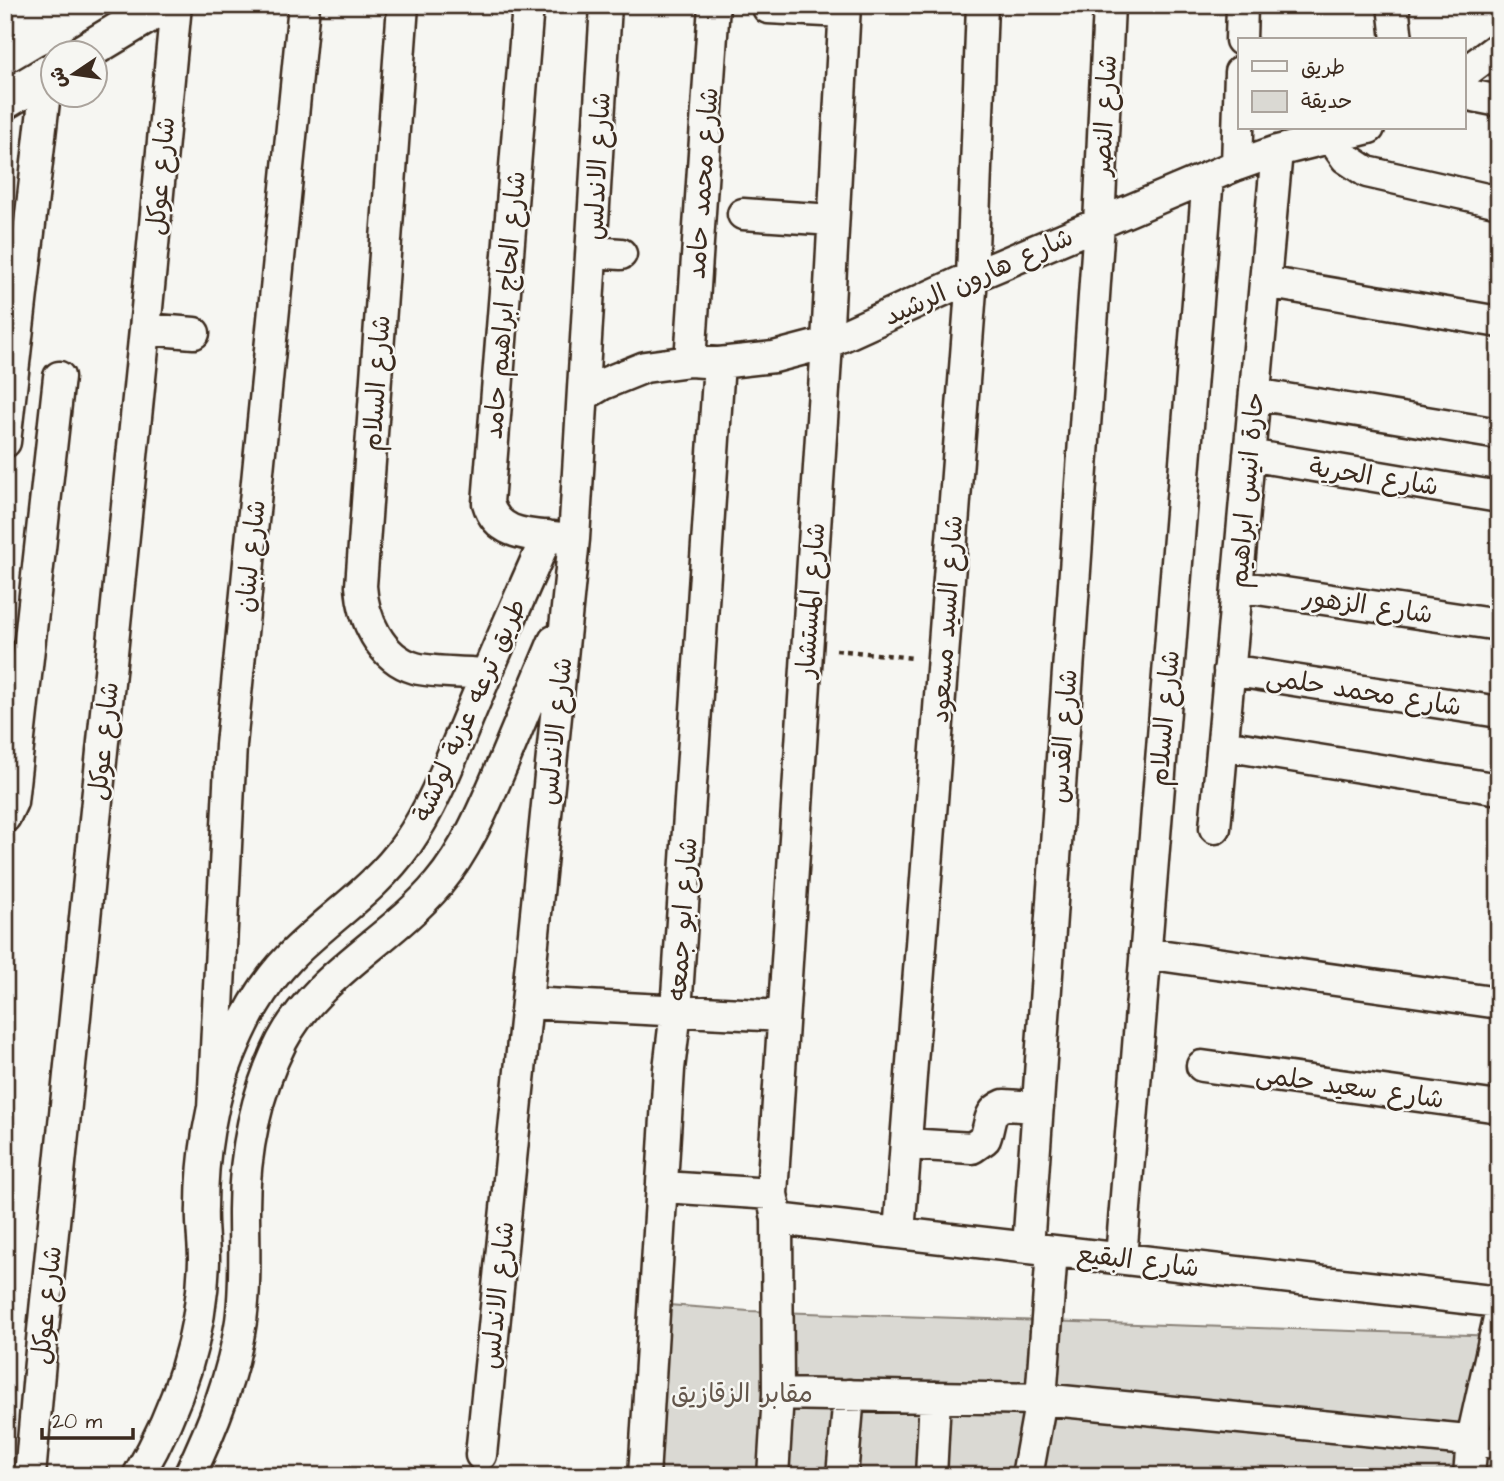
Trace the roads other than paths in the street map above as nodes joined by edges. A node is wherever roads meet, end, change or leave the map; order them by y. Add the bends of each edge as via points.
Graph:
1 (163, 5) edge
2 (176, 5) edge
3 (304, 5) edge
4 (403, 5) edge
5 (528, 5) edge
6 (606, 5) edge
7 (714, 5) edge
8 (982, 5) edge
9 (1109, 5) edge
10 (1242, 5) edge
11 (1393, 5) edge
12 (768, 8) dead end
13 (844, 9) edge
14 (108, 38) edge
15 (1241, 38) edge
16 (1397, 38) edge
17 (1499, 47) edge
18 (1466, 72) edge
19 (38, 81) edge
20 (1466, 93) edge
21 (5, 100) edge
22 (1499, 101) edge
23 (46, 108) edge
24 (1238, 130) edge
25 (1361, 130) edge
26 (1331, 137) junction
27 (1276, 151) junction
28 (1237, 165) junction
29 (1208, 177) junction
30 (1499, 202) edge
31 (743, 214) dead end
32 (833, 220) junction
33 (1099, 224) junction
34 (972, 277) junction
35 (1265, 282) junction
36 (1499, 322) edge
37 (145, 329) junction
38 (194, 333) dead end
39 (827, 343) junction
40 (705, 362) junction
41 (59, 377) dead end
42 (1255, 394) junction
43 (583, 396) junction
44 (1499, 434) edge
45 (5, 442) edge
46 (1249, 455) junction
47 (1499, 496) edge
48 (560, 537) junction
49 (1237, 586) junction
50 (567, 612) junction
51 (1499, 625) edge
52 (1229, 670) junction
53 (486, 674) junction
54 (1499, 712) edge
55 (1223, 745) junction
56 (1499, 789) edge
57 (5, 817) edge
58 (1215, 828) dead end
59 (1145, 953) junction
60 (527, 1003) junction
61 (1499, 1003) edge
62 (676, 1011) junction
63 (783, 1016) junction
64 (1202, 1066) dead end
65 (1038, 1107) junction
66 (1499, 1107) edge
67 (213, 1109) junction
68 (905, 1144) junction
69 (664, 1187) junction
70 (774, 1206) junction
71 (899, 1233) junction
72 (1040, 1249) junction
73 (1121, 1258) junction
74 (1499, 1302) edge
75 (1499, 1318) edge
76 (778, 1394) junction
77 (849, 1395) junction
78 (935, 1397) junction
79 (1041, 1399) junction
80 (1485, 1441) edge
81 (481, 1455) dead end
82 (30, 1476) edge
83 (138, 1476) edge
84 (189, 1476) edge
85 (644, 1476) edge
86 (773, 1476) edge
87 (842, 1476) edge
88 (931, 1476) edge
89 (1027, 1476) edge
90 (1469, 1476) edge

1 - 14 main road
2 - 37 street, شارع عوكل
3 - 67 street, شارع لبنان via 231,746
4 - 53 street, شارع السلام via 362,599 375,636 404,662 415,668
5 - 48 street, شارع الحاج ابراهيم حامد via 488,503 496,521 512,532
6 - 43 street, شارع الاندلس via 607,253
7 - 40 street, شارع محمد حامد
8 - 34 street, شارع السيد مسعود
9 - 33 street, شارع النصر
10 - 15 street
11 - 16 street
12 - 13 street
13 - 32 street, شارع المستشار
17 - 18 street
19 - 21 main road
20 - 22 street
23 - 45 street
24 - 28 street
25 - 26 street, شارع هارون الرشيد
26 - 27 street, شارع هارون الرشيد
26 - 30 street via 1346,159 1367,172
27 - 28 street, شارع هارون الرشيد
27 - 35 street, حارة انيس ابراهيم
28 - 29 street, شارع هارون الرشيد
29 - 33 street, شارع هارون الرشيد
29 - 59 street, شارع السلام
31 - 32 street
32 - 39 street, شارع المستشار
33 - 34 street, شارع هارون الرشيد
33 - 65 street, شارع القدس
34 - 39 street, شارع هارون الرشيد
34 - 68 street, شارع السيد مسعود
35 - 36 street
35 - 42 street, حارة انيس ابراهيم
37 - 38 street
37 - 82 street, شارع عوكل
39 - 40 street, شارع هارون الرشيد via 774,357
39 - 63 street, شارع المستشار
40 - 43 street, شارع هارون الرشيد via 645,367
40 - 62 street, شارع ابو جمعه
41 - 57 street via 12,802
42 - 44 street
42 - 46 street, حارة انيس ابراهيم
43 - 48 street, شارع الاندلس
46 - 47 street, شارع الحرية
46 - 49 street, حارة انيس ابراهيم
48 - 50 street, شارع الاندلس
48 - 53 street, طريق ترعه عزبة لوكشة
49 - 51 street, شارع الزهور
49 - 52 street, حارة انيس ابراهيم
50 - 60 street, شارع الاندلس
50 - 84 street, طريق ترعه عزبة لوكشة via 478,822 460,854 414,910 318,994 283,1040 263,1090 246,1166 246,1264 229,1378
52 - 54 street, شارع محمد حلمى
52 - 55 street, حارة انيس ابراهيم
53 - 67 street, طريق ترعه عزبة لوكشة via 435,796 407,844 385,872 289,958 266,985 227,1061
55 - 56 street
55 - 58 street, حارة انيس ابراهيم
59 - 61 street
59 - 73 street, شارع السلام
60 - 62 street
60 - 81 street, شارع الاندلس
62 - 63 street
62 - 69 street, شارع ابو جمعه
63 - 70 street, شارع المستشار
64 - 66 street, شارع سعيد حلمى
65 - 68 street via 1004,1105 994,1110 985,1139 972,1148
65 - 72 street, شارع القدس
67 - 83 street, طريق ترعه عزبة لوكشة via 205,1158 200,1312 189,1363 171,1412
68 - 71 street, شارع السيد مسعود
69 - 70 street, شارع البقيع
69 - 85 street, شارع ابو جمعه
70 - 71 street, شارع البقيع
70 - 76 street, شارع المستشار
71 - 72 street, شارع البقيع
72 - 73 street, شارع البقيع
72 - 79 street, شارع القدس
73 - 74 street, شارع البقيع
75 - 80 street
76 - 77 street
76 - 86 street, شارع المستشار
77 - 78 street
77 - 87 street
78 - 79 street
78 - 88 street
79 - 80 street
79 - 89 street, شارع القدس
80 - 90 street

